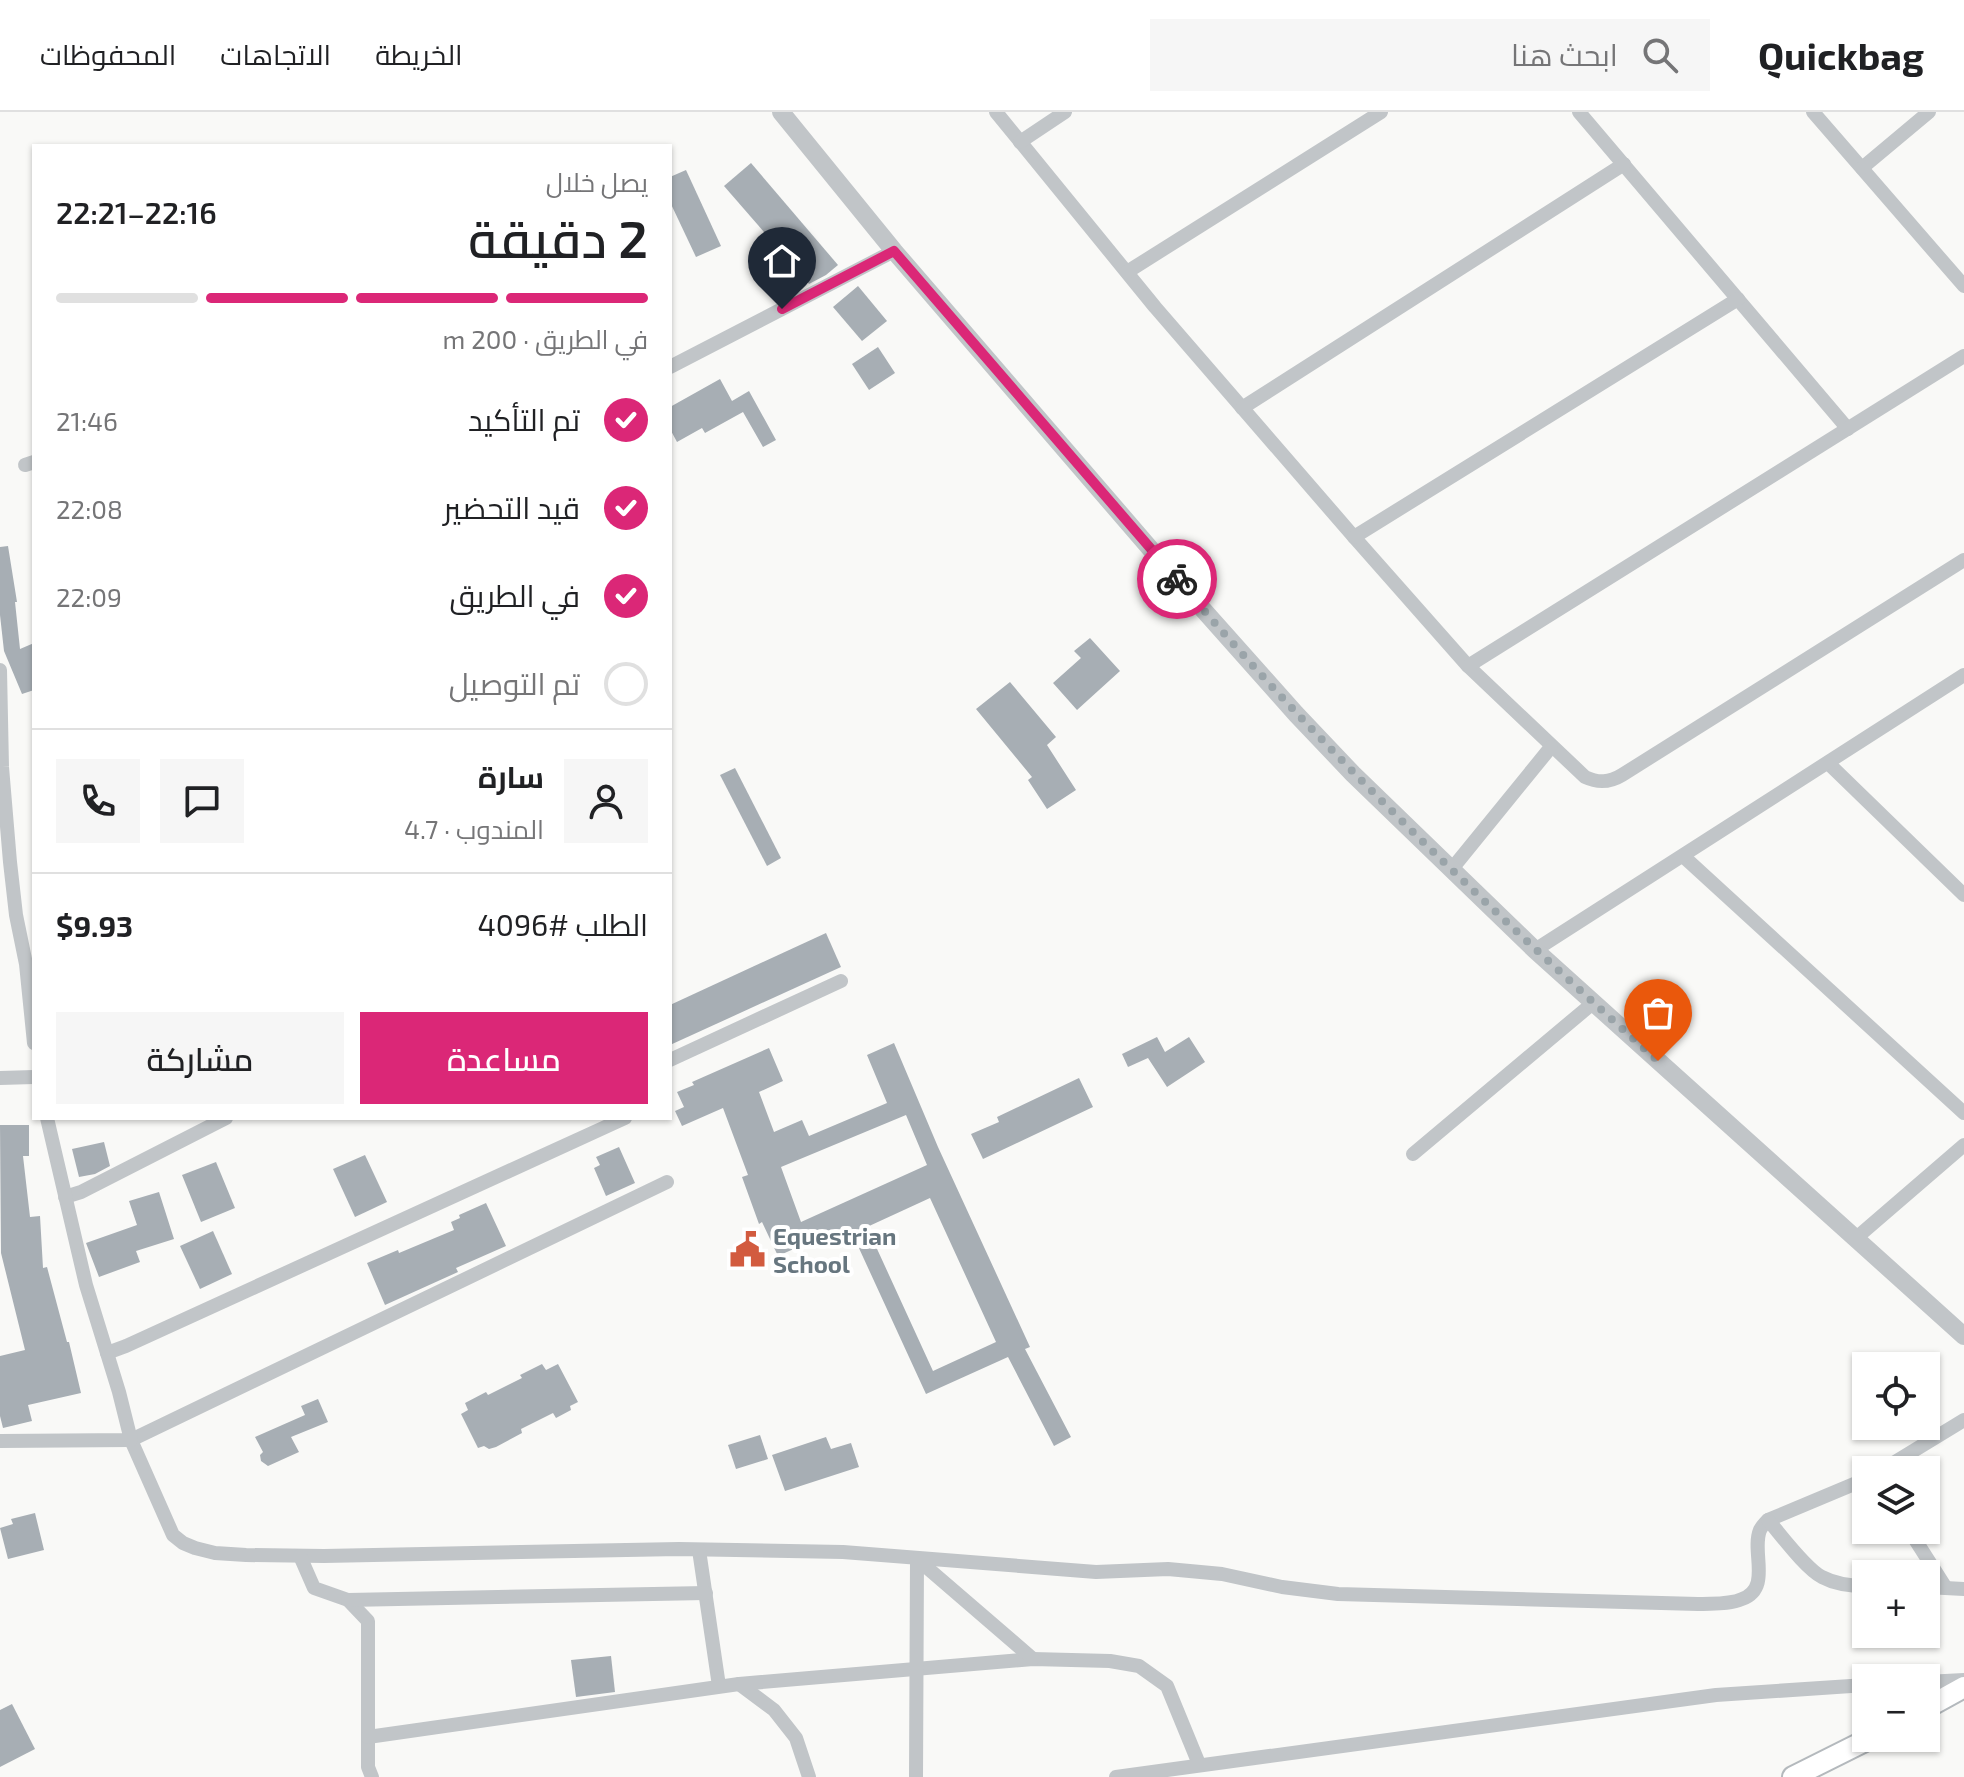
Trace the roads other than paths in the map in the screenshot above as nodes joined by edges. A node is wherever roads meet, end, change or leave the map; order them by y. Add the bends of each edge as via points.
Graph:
1 (781, 112) edge
2 (996, 112) edge
3 (1065, 112) edge
4 (1381, 112) edge
5 (1579, 112) edge
6 (1813, 112) edge
7 (1929, 112) edge
8 (1020, 142) junction
9 (1624, 164) junction
10 (1862, 168) junction
11 (894, 251) junction
12 (1127, 272) junction
13 (1964, 286) edge
14 (1738, 299) junction
15 (1964, 356) edge
16 (672, 366) edge
17 (1242, 408) junction
18 (1848, 429) junction
19 (1354, 537) junction
20 (1964, 560) edge
21 (1468, 666) junction
22 (0, 670) edge
23 (1964, 676) edge
24 (1551, 747) junction
25 (1828, 763) junction
26 (1683, 856) junction
27 (1451, 870) junction
28 (1964, 895) edge
29 (0, 915) edge
30 (16, 915) junction
31 (1535, 950) junction
32 (30, 962) edge
33 (841, 981) dead end
34 (32, 1002) edge
35 (1593, 1003) junction
36 (672, 1059) edge
37 (32, 1077) edge
38 (0, 1078) edge
39 (1964, 1113) edge
40 (47, 1120) edge
41 (222, 1120) edge
42 (621, 1120) edge
43 (1964, 1145) edge
44 (1413, 1154) dead end
45 (667, 1182) dead end
46 (65, 1197) junction
47 (1855, 1239) junction
48 (1964, 1336) edge
49 (107, 1353) junction
50 (1964, 1420) edge
51 (131, 1440) junction
52 (0, 1441) edge
53 (1905, 1456) edge
54 (1852, 1485) edge
55 (1768, 1520) junction
56 (1918, 1544) edge
57 (699, 1550) junction
58 (300, 1556) junction
59 (917, 1559) junction
60 (1852, 1585) edge
61 (1940, 1588) edge
62 (1946, 1588) junction
63 (1964, 1589) edge
64 (706, 1593) junction
65 (348, 1600) junction
66 (1033, 1659) junction
67 (917, 1669) junction
68 (1964, 1680) edge
69 (1940, 1681) edge
70 (739, 1684) junction
71 (719, 1686) junction
72 (1852, 1686) edge
73 (1964, 1687) edge
74 (1940, 1700) edge
75 (368, 1737) junction
76 (1852, 1748) edge
77 (1199, 1764) junction
78 (372, 1777) edge
79 (809, 1777) edge
80 (916, 1777) edge
81 (1116, 1777) edge
82 (1793, 1777) edge

1 - 11 street
2 - 8 street
3 - 8 street
4 - 12 street
5 - 9 street
6 - 10 street
7 - 10 street
8 - 12 street
9 - 14 street
9 - 17 street
10 - 13 street
11 - 16 street
11 - 27 street via 1296,714
12 - 17 street
14 - 18 street
14 - 19 street
15 - 18 street
17 - 19 street
18 - 21 street
19 - 21 street
20 - 24 street via 1615,779 1585,777
21 - 24 street
22 - 30 street via 2,767
23 - 25 street
24 - 27 street
25 - 26 street
25 - 28 street
26 - 31 street
26 - 39 street
27 - 31 street
29 - 30 street
30 - 32 street
31 - 35 street
32 - 34 street
33 - 36 street
35 - 44 street
35 - 47 street
37 - 38 street
40 - 46 street
41 - 46 street
42 - 49 street
43 - 47 street
45 - 51 street
46 - 49 street
47 - 48 street
49 - 51 street
50 - 53 street
51 - 52 street
51 - 58 street via 173,1535 183,1543 215,1553
54 - 55 street
55 - 59 street via 1760,1531 1754,1590 1740,1600 1698,1604 1338,1594 1168,1569 1096,1572
55 - 60 street via 1821,1577
56 - 62 street
57 - 58 street
57 - 59 street
57 - 64 street
58 - 65 street via 314,1588
59 - 66 street
59 - 67 street
61 - 62 street
62 - 63 street
64 - 65 street
64 - 71 street
65 - 75 street via 368,1621
66 - 67 street
66 - 77 street via 1139,1666 1167,1686
67 - 70 street
67 - 80 street
68 - 69 street
70 - 71 street
70 - 79 street via 774,1710 796,1738
71 - 75 street
72 - 77 street via 1716,1695
73 - 74 main road
75 - 78 street
76 - 82 main road
77 - 81 street

